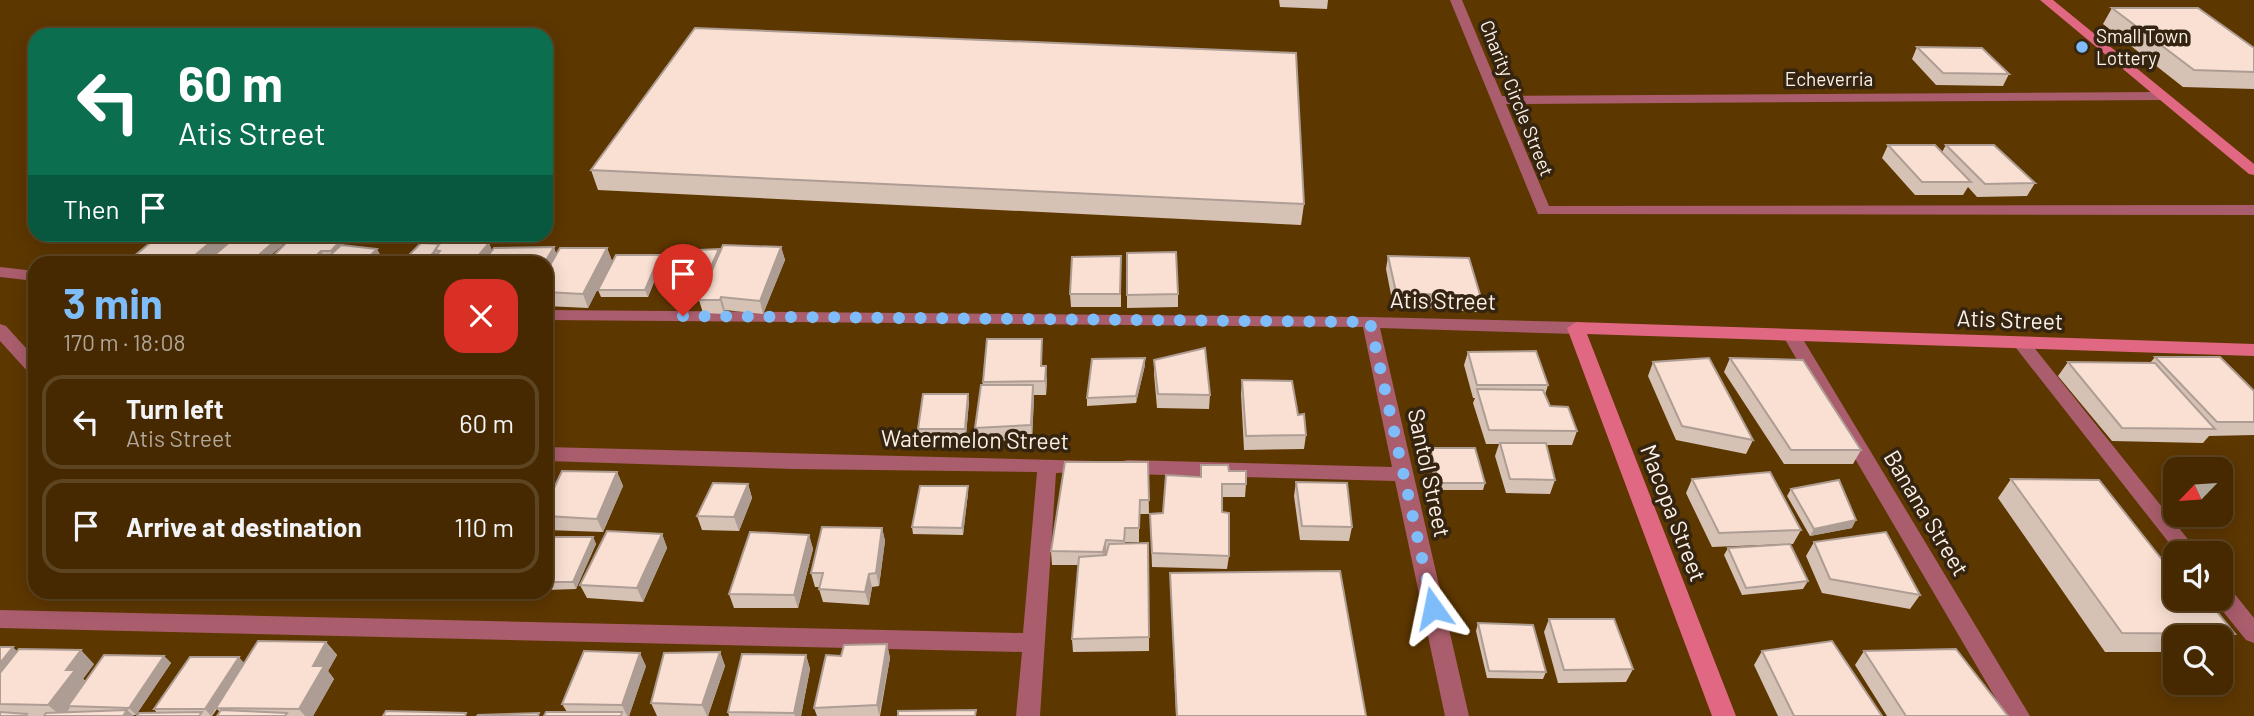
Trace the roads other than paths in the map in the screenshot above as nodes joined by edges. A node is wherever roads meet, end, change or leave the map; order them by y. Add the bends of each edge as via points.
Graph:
1 (1456, 0) edge
2 (2046, 0) edge
3 (2161, 96) junction
4 (1498, 100) junction
5 (2254, 171) edge
6 (2254, 209) edge
7 (7, 273) edge
8 (28, 275) edge
9 (0, 287) edge
10 (553, 315) edge
11 (1370, 322) junction
12 (1576, 328) junction
13 (0, 330) edge
14 (1792, 336) junction
15 (2022, 344) junction
16 (2254, 350) edge
17 (28, 361) edge
18 (553, 454) edge
19 (1047, 465) junction
20 (1404, 474) junction
21 (2179, 541) edge
22 (2233, 608) edge
23 (0, 619) edge
24 (2254, 634) edge
25 (1034, 643) junction
26 (1028, 716) edge
27 (1457, 716) edge
28 (1724, 716) edge
29 (2018, 716) edge

1 - 4 street, Charity Circle Street
2 - 3 street
3 - 4 street, Echeverria
3 - 5 street
4 - 6 street, Charity Circle Street via 1543,211
7 - 8 street
7 - 9 street
10 - 11 street, Atis Street
11 - 12 street, Atis Street
11 - 20 street, Santol Street
12 - 14 street, Atis Street
12 - 28 street, Macopa Street
13 - 17 street
14 - 15 street, Atis Street
14 - 29 street, Banana Street
15 - 16 street, Atis Street
15 - 21 street
18 - 19 street, Watermelon Street
19 - 20 street, Watermelon Street
19 - 25 street
20 - 27 street, Santol Street
22 - 24 street
23 - 25 street
25 - 26 street

